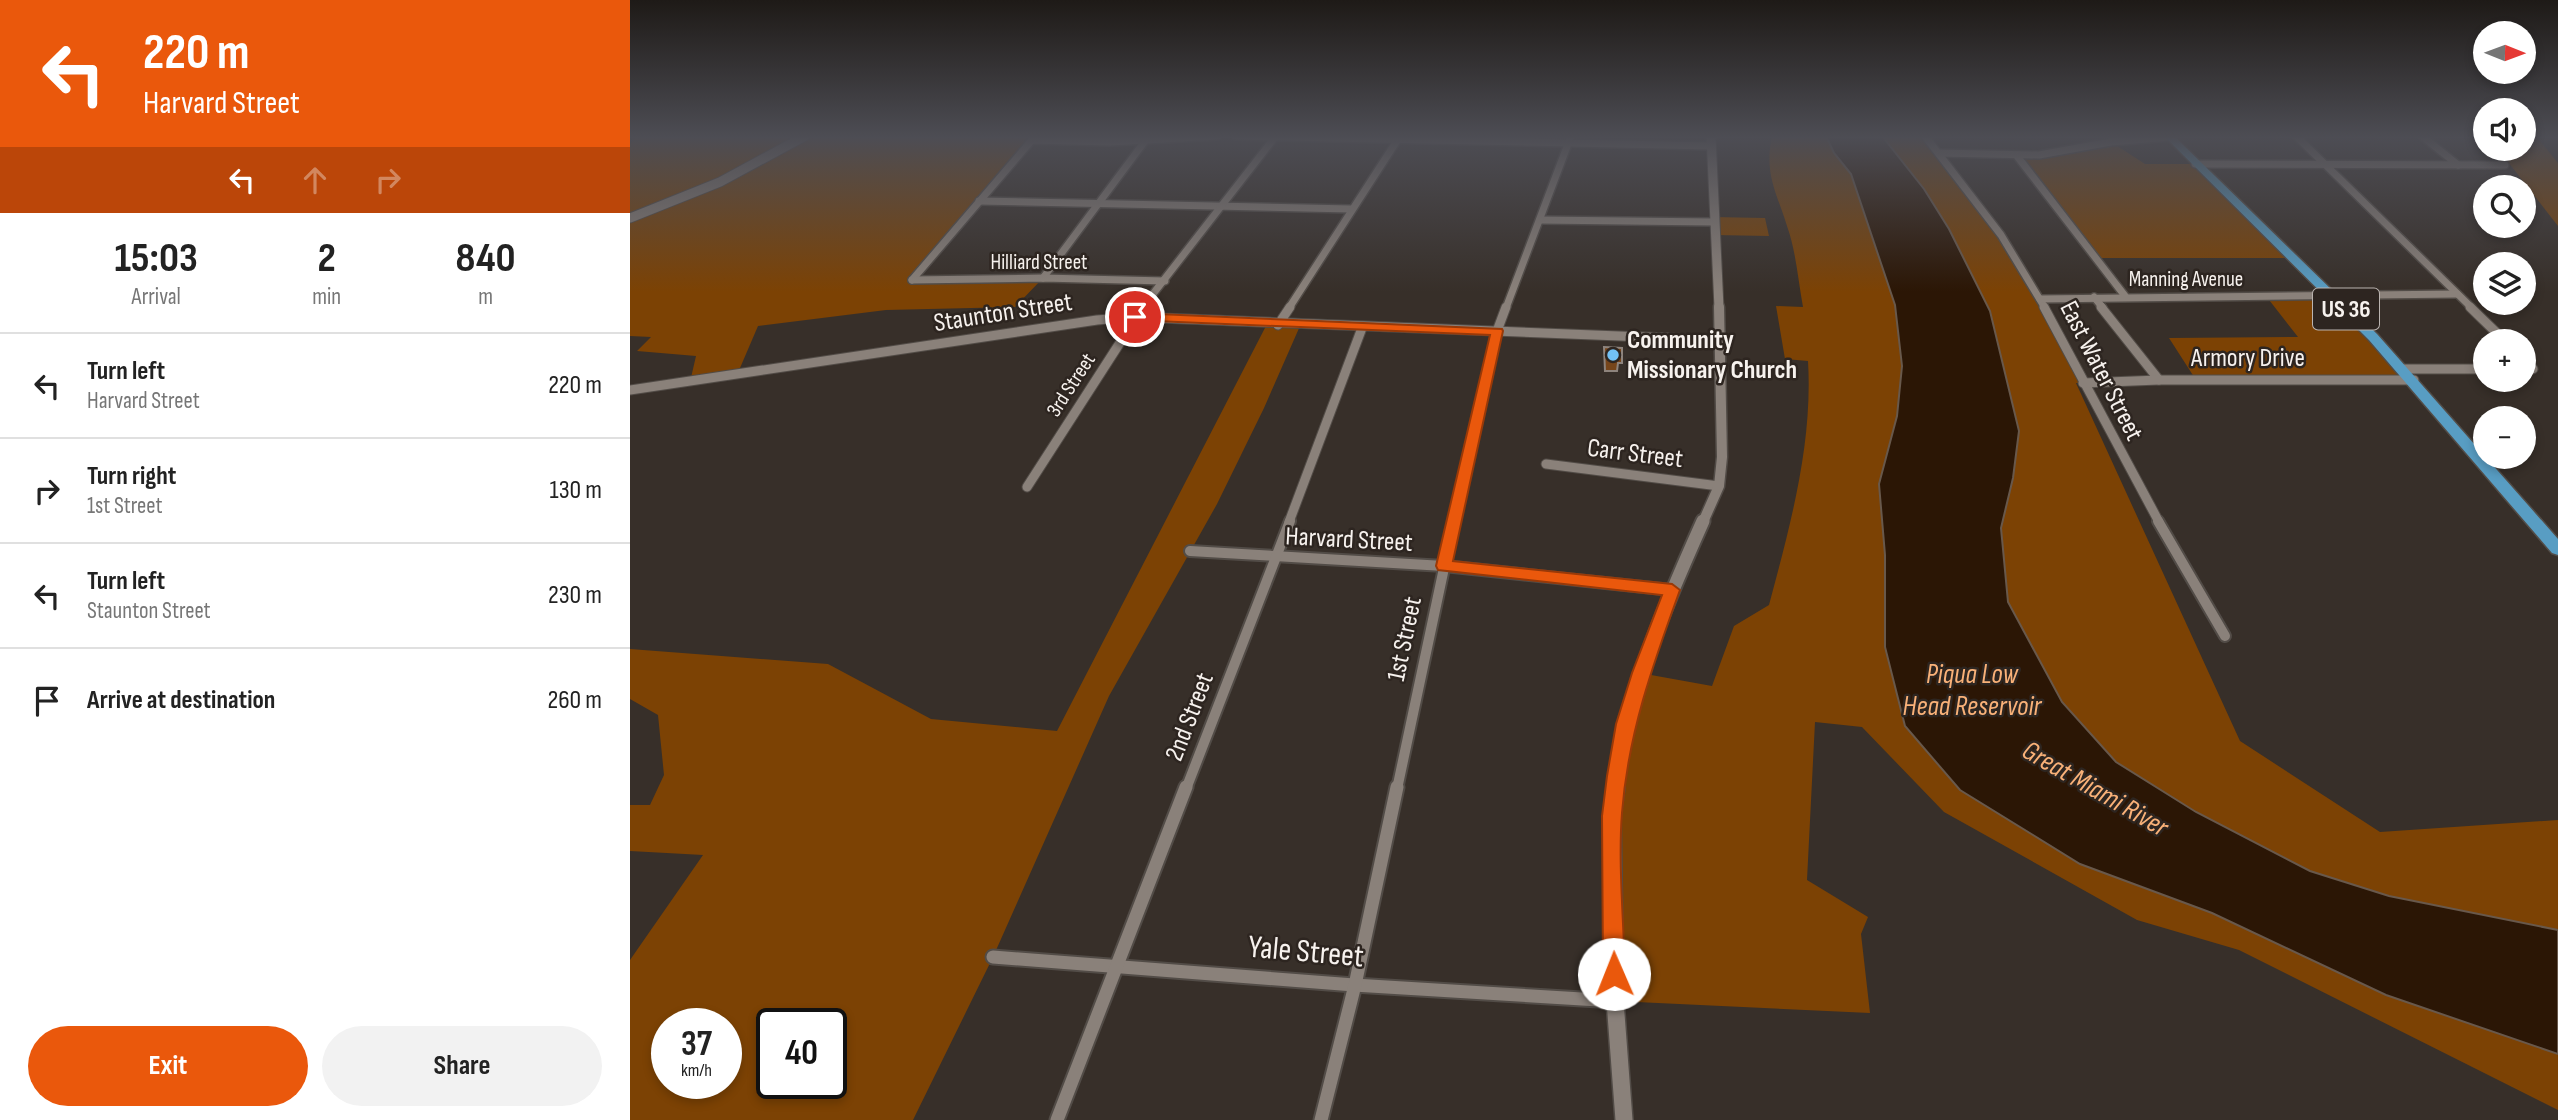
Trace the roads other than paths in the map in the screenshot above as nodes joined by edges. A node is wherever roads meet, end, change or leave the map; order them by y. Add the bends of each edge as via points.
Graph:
1 (707, 188) edge
2 (990, 188) edge
3 (1110, 188) edge
4 (1236, 188) edge
5 (1365, 188) edge
6 (1552, 188) edge
7 (1713, 188) edge
8 (1966, 188) edge
9 (2042, 188) edge
10 (2223, 188) edge
11 (2350, 188) edge
12 (979, 201) junction
13 (1098, 204) junction
14 (1222, 206) junction
15 (1351, 209) junction
16 (630, 218) edge
17 (1541, 219) junction
18 (1714, 222) junction
19 (1043, 278) junction
20 (1165, 281) junction
21 (2457, 294) junction
22 (2125, 296) junction
23 (2333, 296) junction
24 (2095, 297) junction
25 (2040, 299) junction
26 (1135, 317) junction
27 (1278, 325) junction
28 (1362, 328) junction
29 (2493, 329) edge
30 (1497, 331) junction
31 (1721, 341) junction
32 (2403, 369) junction
33 (2473, 369) edge
34 (2159, 380) junction
35 (2414, 380) junction
36 (2083, 383) junction
37 (630, 390) edge
38 (1546, 464) dead end
39 (1718, 486) junction
40 (1027, 487) dead end
41 (2558, 549) edge
42 (1190, 551) dead end
43 (1276, 557) junction
44 (1444, 566) junction
45 (1672, 590) junction
46 (2225, 636) dead end
47 (993, 957) dead end
48 (1119, 964) junction
49 (1355, 985) junction
50 (1615, 1001) junction
51 (1058, 1120) edge
52 (1321, 1120) edge
53 (1624, 1120) edge

1 - 16 street
2 - 12 street
3 - 13 street
4 - 14 street, 3rd Street
5 - 15 street
6 - 17 street, 1st Street
7 - 18 street
8 - 25 street, East Water Street
9 - 22 street
10 - 23 main road, US 36
11 - 21 street
12 - 13 street
12 - 19 street, Hilliard Street via 912,280
13 - 14 street
13 - 19 street
14 - 15 street
14 - 20 street, 3rd Street
15 - 27 street
17 - 18 street
17 - 30 street, 1st Street
18 - 31 street
19 - 20 street, Hilliard Street
20 - 26 street, 3rd Street
21 - 23 street, Manning Avenue
21 - 29 street
22 - 23 street, Manning Avenue
22 - 24 street, Manning Avenue
23 - 32 main road, US 36
24 - 25 street, Manning Avenue
24 - 34 street
25 - 36 street, East Water Street
26 - 27 street, Staunton Street
26 - 37 street, Staunton Street
26 - 40 street, 3rd Street
27 - 28 street, Staunton Street
28 - 30 street, Staunton Street
28 - 43 street, 2nd Street
30 - 31 street, Staunton Street
30 - 44 street, 1st Street
31 - 39 street
32 - 33 street
32 - 35 main road, US 36
34 - 35 street, Armory Drive
34 - 36 street, Armory Drive
35 - 41 main road, US 36
36 - 46 street, East Water Street
38 - 39 street, Carr Street
39 - 45 street
42 - 43 street, Harvard Street
43 - 44 street, Harvard Street
43 - 48 street, 2nd Street
44 - 45 street, Harvard Street
44 - 49 street, 1st Street
45 - 50 street via 1640,673 1617,776 1612,816
47 - 48 street, Yale Street
48 - 49 street, Yale Street
48 - 51 street, 2nd Street
49 - 50 street, Yale Street
49 - 52 street, 1st Street
50 - 53 street

